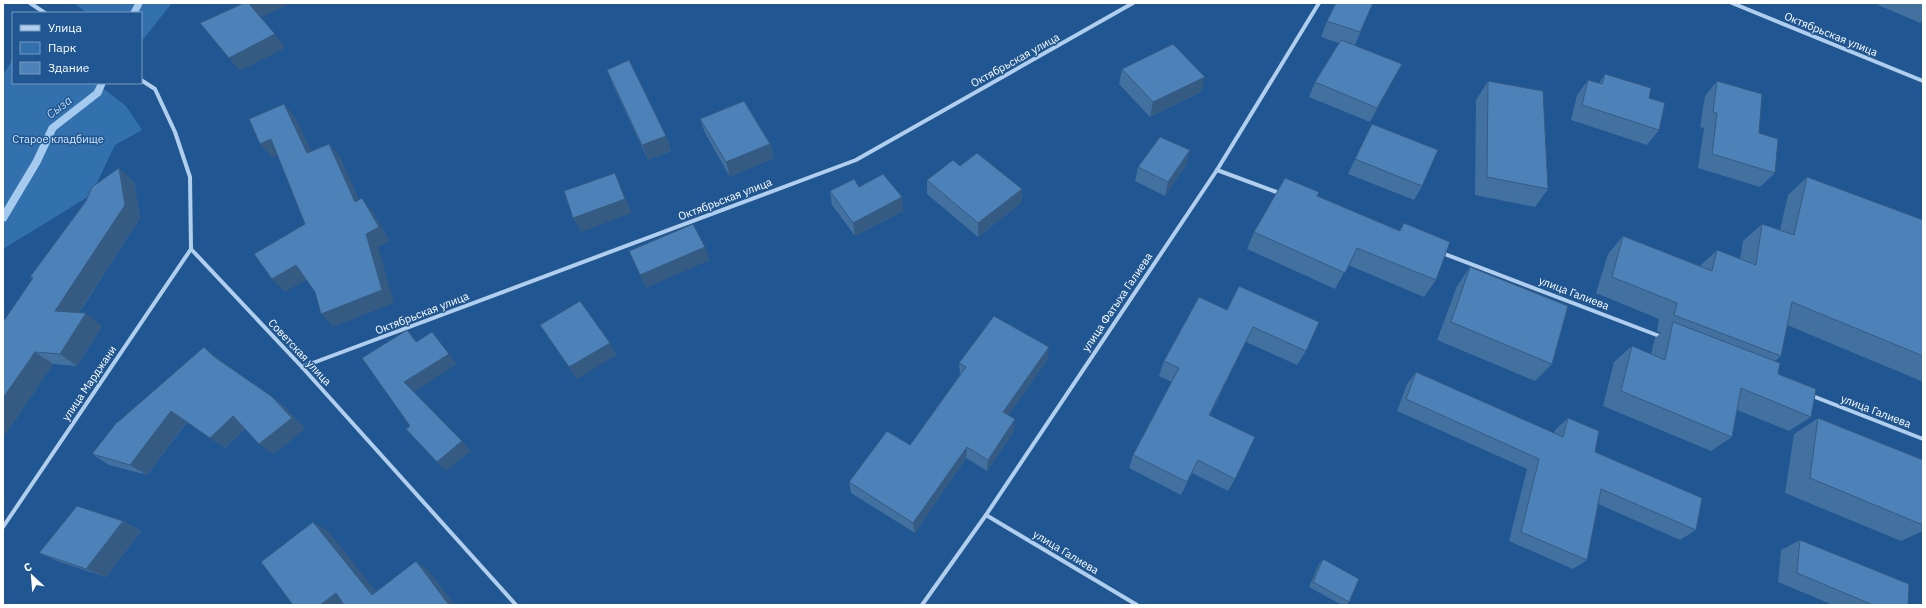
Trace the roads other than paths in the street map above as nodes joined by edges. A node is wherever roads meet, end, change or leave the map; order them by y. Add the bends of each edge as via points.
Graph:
1 (30, 3) edge
2 (1133, 3) edge
3 (1319, 3) edge
4 (1732, 3) edge
5 (44, 12) edge
6 (142, 81) edge
7 (1923, 81) edge
8 (1217, 170) junction
9 (1291, 197) edge
10 (191, 248) junction
11 (1439, 251) edge
12 (1666, 339) dead end
13 (302, 367) junction
14 (1806, 394) edge
15 (1923, 439) edge
16 (986, 515) junction
17 (3, 527) edge
18 (516, 605) edge
19 (922, 605) edge
20 (1137, 605) edge

1 - 5 street
2 - 13 street, Октябрьская улица via 856,160
3 - 8 street, улица Фатыха Галиева
4 - 7 street, Октябрьская улица
6 - 10 street via 155,89 175,132 190,177
8 - 9 street
8 - 16 street, улица Фатыха Галиева
10 - 13 street, Советская улица
10 - 17 street, улица Марджани
11 - 12 street, улица Галиева
13 - 18 street, Советская улица
14 - 15 street, улица Галиева
16 - 19 street, улица Фатыха Галиева
16 - 20 street, улица Галиева

